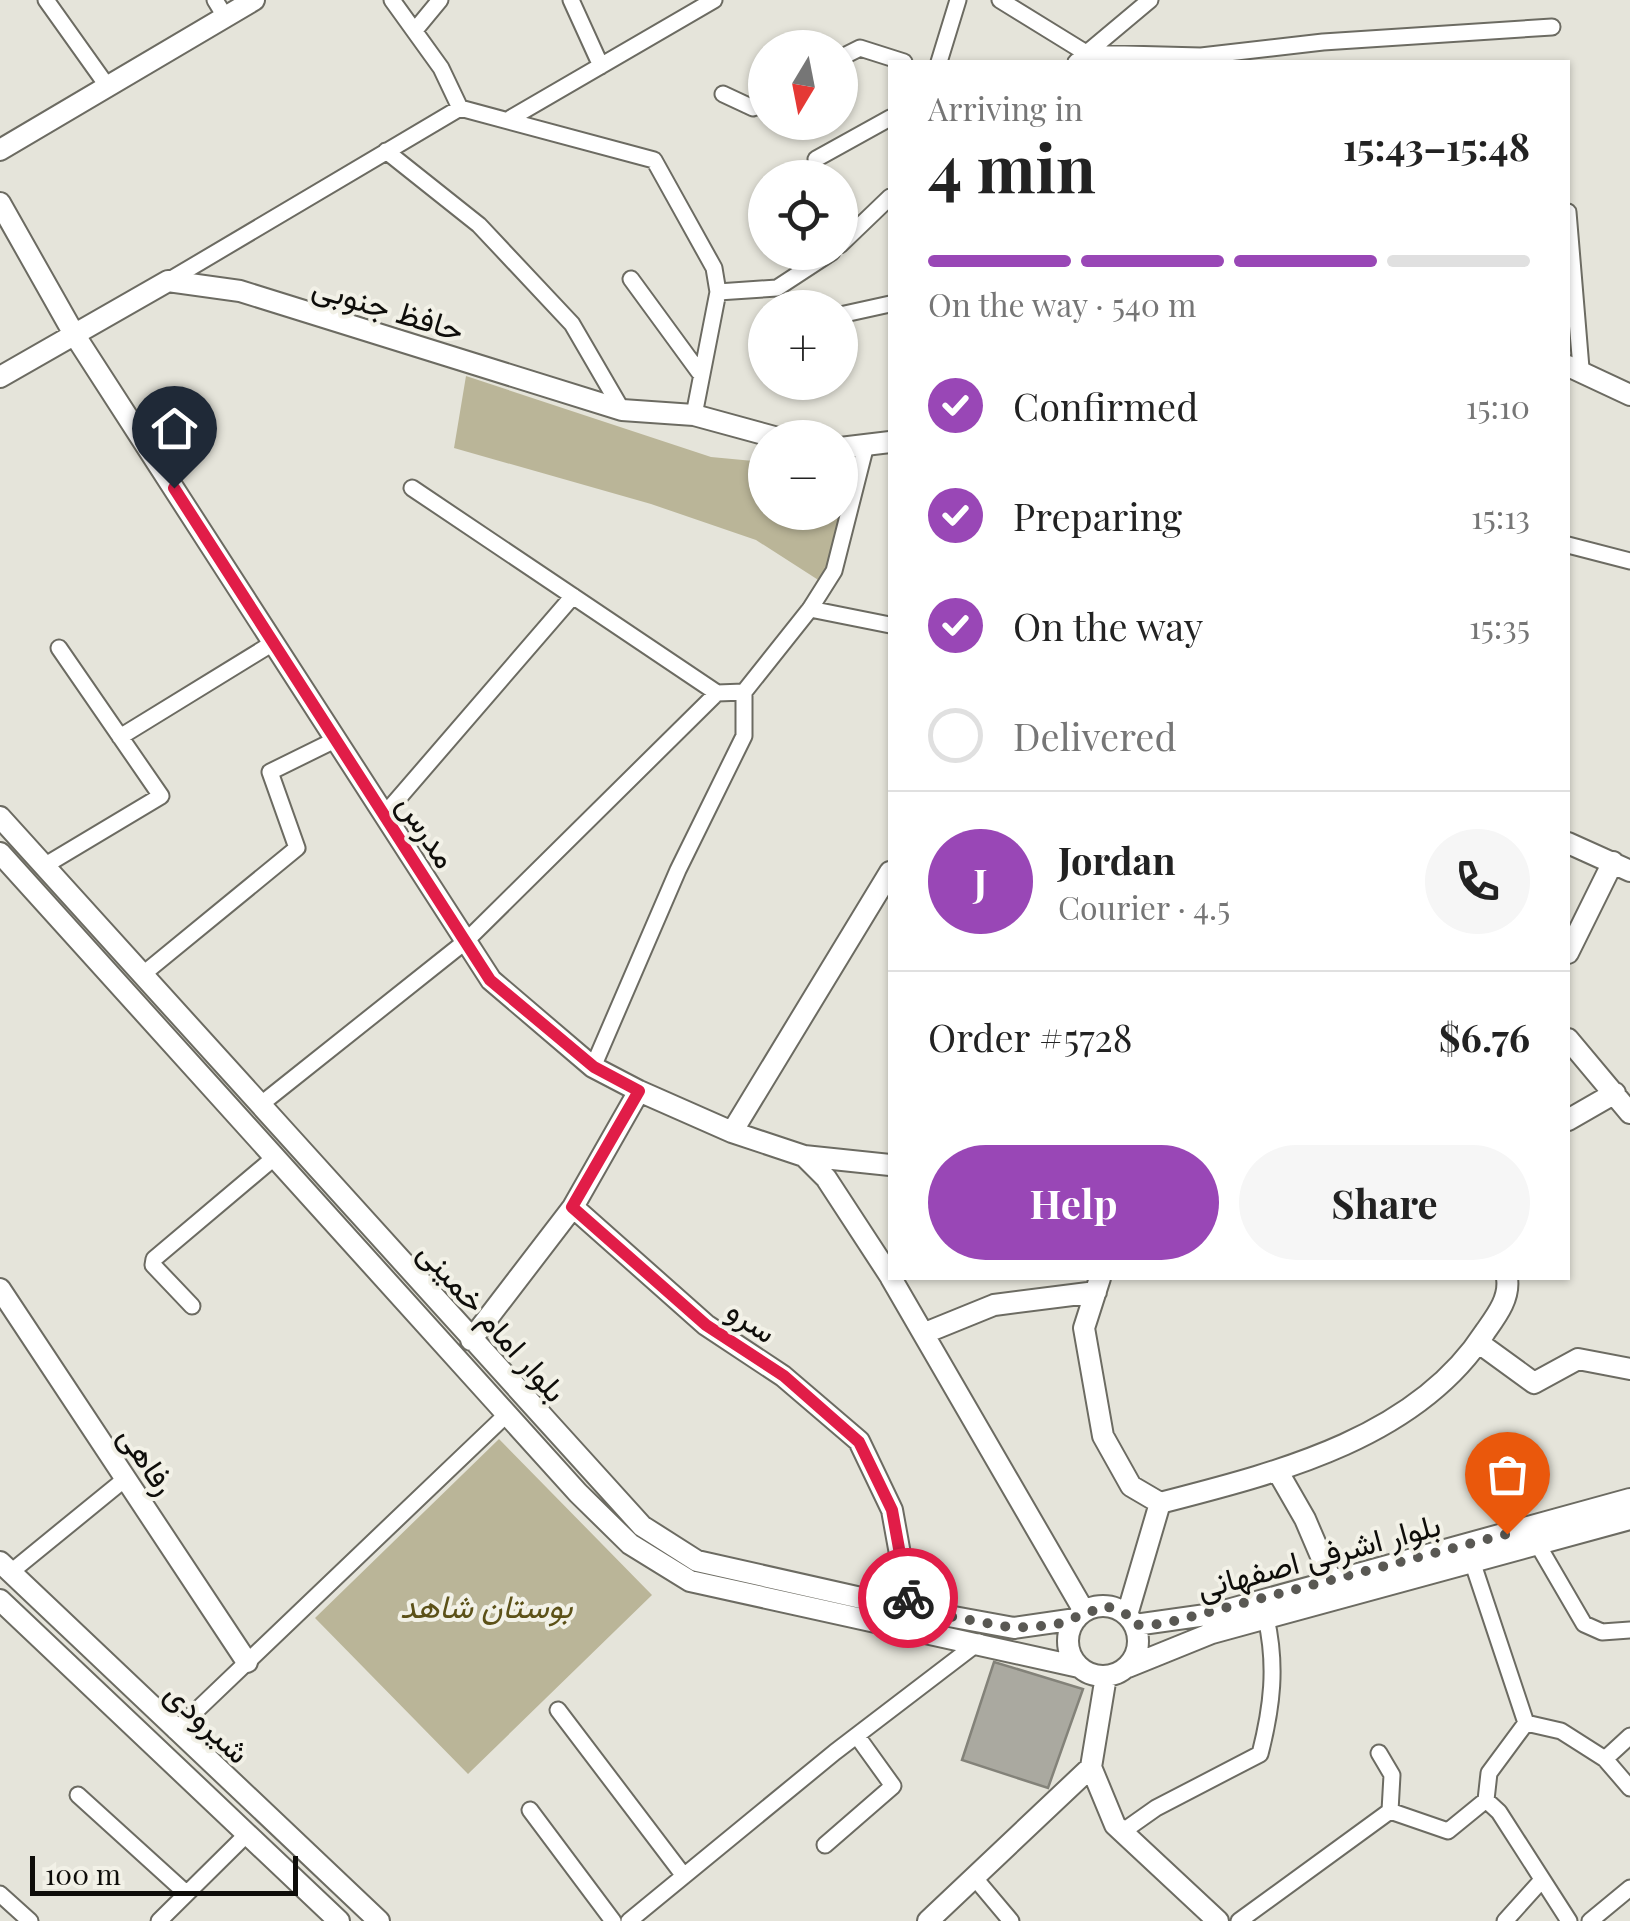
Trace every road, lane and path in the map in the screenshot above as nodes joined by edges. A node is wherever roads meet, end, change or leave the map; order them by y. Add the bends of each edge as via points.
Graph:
1 (46, 0) edge
2 (254, 0) edge
3 (392, 0) edge
4 (440, 0) edge
5 (571, 0) edge
6 (714, 0) edge
7 (958, 0) edge
8 (1000, 0) edge
9 (1150, 0) edge
10 (220, 9) edge
11 (1552, 28) dead end
12 (416, 29) junction
13 (858, 49) edge
14 (1081, 58) edge
15 (1201, 59) edge
16 (898, 60) edge
17 (940, 60) edge
18 (601, 66) junction
19 (108, 87) junction
20 (723, 94) dead end
21 (748, 106) edge
22 (460, 108) junction
23 (512, 118) junction
24 (888, 119) edge
25 (0, 150) edge
26 (386, 151) junction
27 (816, 159) dead end
28 (888, 199) edge
29 (0, 203) edge
30 (858, 228) edge
31 (1570, 264) edge
32 (804, 270) edge
33 (631, 278) dead end
34 (168, 280) junction
35 (718, 292) junction
36 (888, 304) edge
37 (858, 311) edge
38 (74, 334) junction
39 (1574, 367) edge
40 (699, 372) junction
41 (0, 376) edge
42 (1630, 395) edge
43 (622, 410) junction
44 (694, 415) junction
45 (748, 430) edge
46 (888, 442) edge
47 (866, 446) junction
48 (858, 447) edge
49 (412, 488) dead end
50 (1570, 547) edge
51 (1630, 562) edge
52 (574, 596) junction
53 (810, 610) junction
54 (888, 625) edge
55 (273, 643) junction
56 (59, 648) dead end
57 (744, 692) junction
58 (718, 693) junction
59 (120, 737) junction
60 (335, 740) junction
61 (384, 815) junction
62 (0, 817) edge
63 (1570, 845) edge
64 (0, 853) edge
65 (44, 866) junction
66 (1622, 866) edge
67 (888, 875) edge
68 (466, 941) junction
69 (1570, 951) edge
70 (142, 975) junction
71 (1570, 1040) edge
72 (594, 1067) junction
73 (639, 1091) junction
74 (1615, 1093) junction
75 (260, 1105) junction
76 (1630, 1114) edge
77 (1570, 1119) edge
78 (732, 1132) junction
79 (804, 1156) junction
80 (274, 1157) junction
81 (888, 1165) edge
82 (572, 1207) junction
83 (888, 1271) edge
84 (893, 1280) edge
85 (1507, 1280) edge
86 (1098, 1285) edge
87 (0, 1289) edge
88 (192, 1306) dead end
89 (925, 1333) junction
90 (471, 1340) junction
91 (1479, 1342) junction
92 (1630, 1369) edge
93 (506, 1414) junction
94 (1278, 1472) junction
95 (126, 1479) junction
96 (1630, 1498) edge
97 (1160, 1502) junction
98 (1630, 1519) edge
99 (1538, 1544) junction
100 (1472, 1561) junction
101 (5, 1567) edge
102 (1332, 1582) junction
103 (0, 1600) edge
104 (910, 1609) junction
105 (1080, 1615) junction
106 (1266, 1618) junction
107 (1131, 1620) junction
108 (1630, 1630) edge
109 (979, 1642) junction
110 (247, 1662) junction
111 (1078, 1666) junction
112 (1128, 1667) junction
113 (1106, 1676) junction
114 (558, 1710) dead end
115 (1526, 1723) junction
116 (175, 1730) junction
117 (857, 1736) junction
118 (1630, 1736) edge
119 (1380, 1753) dead end
120 (1605, 1759) junction
121 (1091, 1767) junction
122 (1630, 1788) edge
123 (78, 1796) dead end
124 (1486, 1800) junction
125 (530, 1810) dead end
126 (1390, 1812) junction
127 (1122, 1832) junction
128 (246, 1835) junction
129 (825, 1844) dead end
130 (322, 1867) junction
131 (684, 1876) junction
132 (974, 1877) junction
133 (1541, 1880) junction
134 (303, 1888) junction
135 (1630, 1888) edge
136 (186, 1893) junction
137 (0, 1894) edge
138 (376, 1920) edge
139 (30, 1921) edge
140 (158, 1921) edge
141 (339, 1921) edge
142 (612, 1921) edge
143 (629, 1921) edge
144 (928, 1921) edge
145 (1010, 1921) edge
146 (1218, 1921) edge
147 (1240, 1921) edge
148 (1506, 1921) edge
149 (1569, 1921) edge
150 (1590, 1921) edge

1 - 19 street
2 - 10 street
3 - 12 street
4 - 12 street
5 - 18 street
6 - 18 street
7 - 17 street
8 - 14 street
9 - 14 street
10 - 19 street
11 - 15 street via 1323,42
12 - 22 street
13 - 16 street
14 - 15 street
18 - 23 street
19 - 25 street
20 - 21 street
22 - 23 street
22 - 26 street
23 - 35 street via 654,160 714,268
24 - 27 street
26 - 34 street
26 - 43 street via 479,225 572,324
28 - 30 street
29 - 38 street, مدرس
31 - 39 street
32 - 35 street via 777,288
33 - 40 street
34 - 38 street
34 - 43 street, حافظ جنوبی via 240,291
35 - 40 street
36 - 37 street
38 - 41 street
38 - 55 street, مدرس
39 - 42 street
40 - 44 street
43 - 44 street, حافظ جنوبی
44 - 45 street, حافظ جنوبی
46 - 47 street
47 - 48 street
47 - 53 street via 834,571
49 - 52 street
50 - 51 street
52 - 58 street
52 - 61 street
53 - 54 street
53 - 57 street
55 - 59 street
55 - 60 street, مدرس
56 - 59 street
57 - 58 street
57 - 72 street via 744,736
58 - 68 street
59 - 65 street via 162,796
60 - 61 street, مدرس
60 - 70 street via 270,772 297,848
61 - 68 street, مدرس
62 - 65 street, بلوار امام خمینی
63 - 66 street
64 - 80 street, بلوار امام خمینی
65 - 70 street, بلوار امام خمینی
66 - 69 street
67 - 78 street
68 - 72 street, مدرس via 490,980
68 - 75 street
70 - 75 street, بلوار امام خمینی
71 - 74 street
72 - 73 street, مدرس
73 - 78 street, مدرس
73 - 82 street
74 - 76 street
74 - 77 street
75 - 90 street, بلوار امام خمینی
78 - 79 street, مدرس
79 - 81 street, مدرس
79 - 83 street
80 - 88 street via 154,1259
80 - 93 street, بلوار امام خمینی
82 - 90 street
82 - 104 street, سرو via 706,1325 784,1376 859,1442 892,1510
84 - 89 street
85 - 91 street via 1509,1292
86 - 89 street via 994,1304
86 - 97 street via 1084,1328 1104,1436 1131,1486
87 - 95 street, رفاهی
89 - 105 street
90 - 104 street, بلوار امام خمینی via 642,1526 674,1548 722,1568
91 - 92 street via 1534,1383 1578,1360
91 - 94 street via 1430,1394
93 - 109 street, بلوار امام خمینی via 630,1544 690,1581
93 - 110 street
94 - 97 street
94 - 102 street
95 - 101 street
95 - 110 street, رفاهی
96 - 102 street, بلوار اشرفی اصفهانی
97 - 107 street
98 - 99 street, بلوار اشرفی اصفهانی
99 - 100 street, بلوار اشرفی اصفهانی
99 - 108 street via 1584,1624 1602,1632
100 - 106 street, بلوار اشرفی اصفهانی
100 - 115 street
101 - 116 street, شیرودی
102 - 107 street, بلوار اشرفی اصفهانی via 1213,1614
103 - 128 street, شیرودی
104 - 105 street, بلوار امام خمینی via 1014,1628
105 - 107 street via 1106,1606
105 - 111 street via 1068,1648
106 - 112 street, بلوار اشرفی اصفهانی
106 - 127 street via 1274,1654 1271,1712 1260,1754
107 - 112 street via 1138,1647
109 - 111 street, بلوار امام خمینی
109 - 117 street
110 - 116 street
111 - 113 street
112 - 113 street
113 - 121 street
114 - 131 street
115 - 120 street via 1562,1731
115 - 124 street via 1488,1772
116 - 130 street, شیرودی
117 - 129 street via 892,1786
117 - 131 street
118 - 120 street
119 - 126 street via 1392,1775
120 - 122 street
121 - 127 street
121 - 132 street
123 - 136 street
124 - 126 street via 1448,1831
124 - 133 street
125 - 142 street
126 - 147 street
127 - 146 street
128 - 134 street, شیرودی
128 - 136 street
130 - 134 street
130 - 138 street, شیرودی
131 - 143 street
132 - 144 street
132 - 145 street
133 - 148 street
133 - 149 street
134 - 141 street, شیرودی
135 - 150 street
136 - 140 street
137 - 139 street

